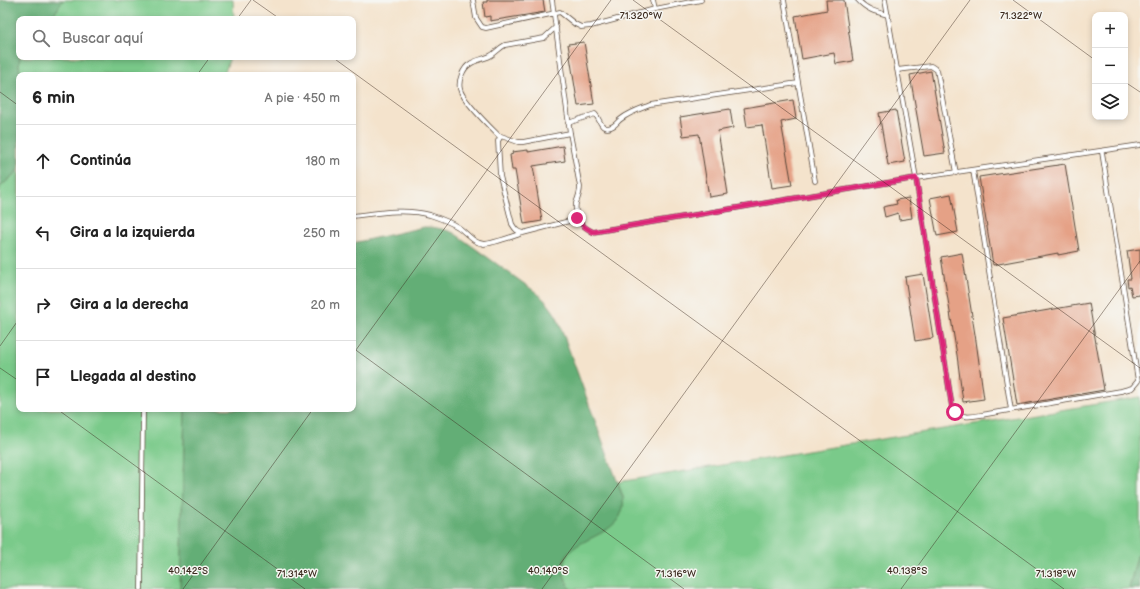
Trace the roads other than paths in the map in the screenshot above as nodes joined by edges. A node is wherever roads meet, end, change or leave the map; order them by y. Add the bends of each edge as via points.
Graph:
1 (473, 0) edge
2 (552, 0) edge
3 (653, 0) edge
4 (701, 0) edge
5 (784, 0) edge
6 (858, 0) edge
7 (885, 0) edge
8 (655, 9) junction
9 (554, 13) junction
10 (888, 16) junction
11 (556, 27) junction
12 (897, 70) junction
13 (798, 83) junction
14 (568, 124) junction
15 (570, 133) junction
16 (500, 137) junction
17 (1140, 145) edge
18 (1102, 152) junction
19 (973, 170) junction
20 (956, 173) junction
21 (916, 178) junction
22 (815, 182) dead end
23 (356, 216) edge
24 (577, 218) junction
25 (523, 233) junction
26 (1011, 410) junction
27 (143, 412) edge
28 (141, 589) edge

1 - 9 lane via 476,18 479,24 486,28
2 - 9 lane
3 - 8 lane
4 - 8 lane
5 - 13 lane
6 - 10 lane via 870,10
7 - 10 lane
8 - 9 lane via 581,27 560,12
9 - 11 lane
10 - 12 lane
11 - 14 lane
11 - 16 lane via 544,38 505,45 491,56 469,64 463,71 460,89 464,97
12 - 20 lane via 931,66 937,70
12 - 21 lane
13 - 14 lane via 650,105 633,112 610,128 603,127 595,114
13 - 22 lane
14 - 15 lane
15 - 16 lane via 523,142
15 - 24 lane via 580,187 576,204
16 - 25 lane via 500,176 512,224
17 - 18 lane
18 - 19 lane
18 - 26 lane via 1138,380 1132,388 1121,391
19 - 20 lane
19 - 26 lane
20 - 21 lane
21 - 24 lane via 593,232 580,224
21 - 26 lane via 952,407 955,412 966,417
23 - 25 lane via 396,212 429,215 456,226 483,244
24 - 25 lane
27 - 28 lane

